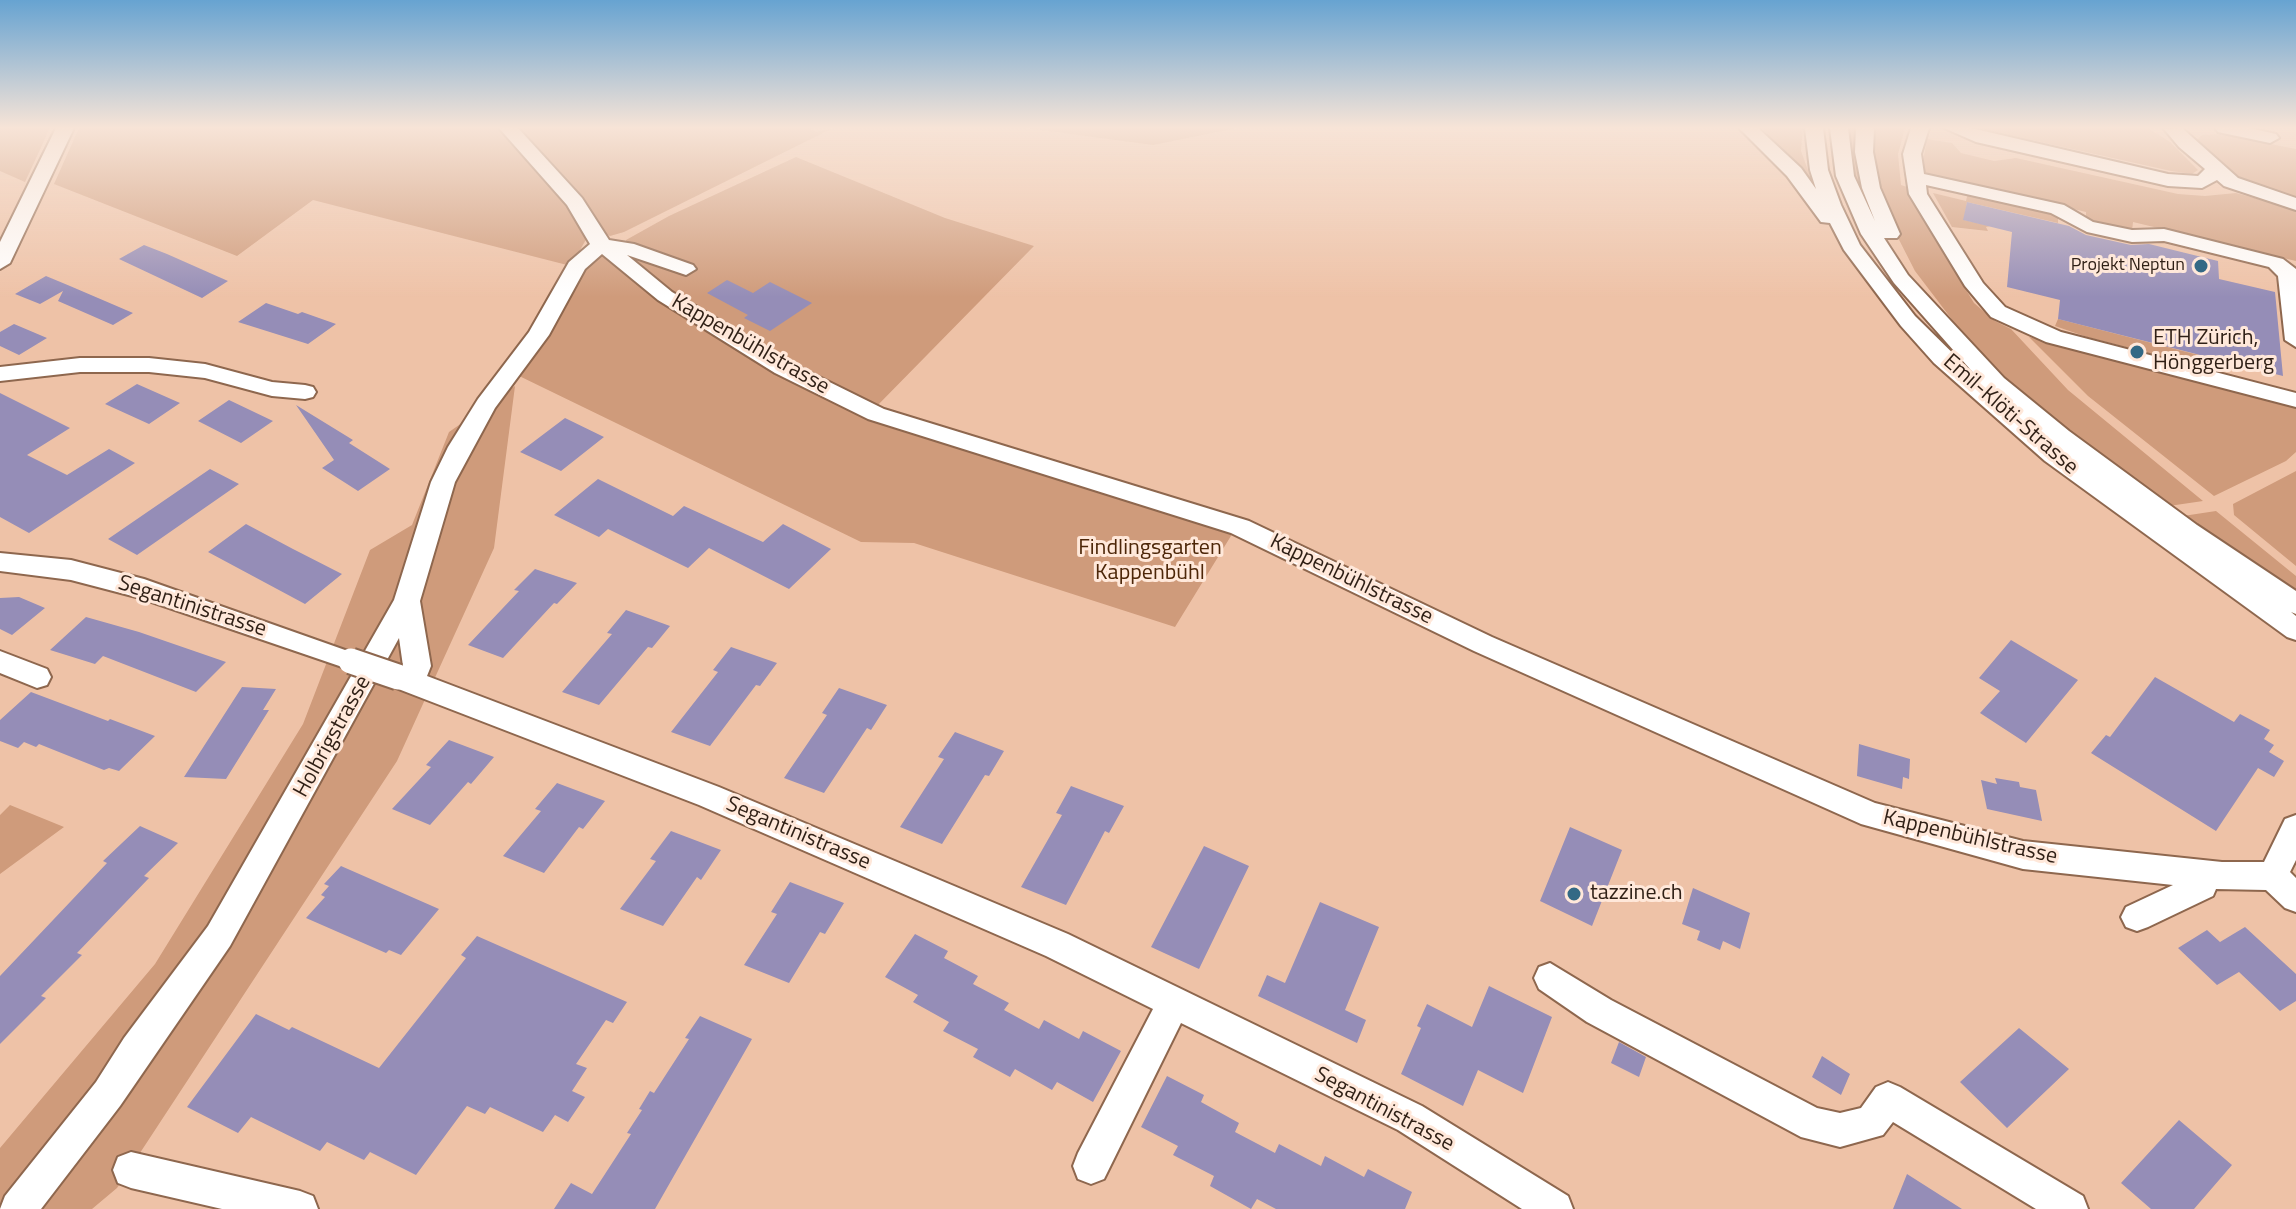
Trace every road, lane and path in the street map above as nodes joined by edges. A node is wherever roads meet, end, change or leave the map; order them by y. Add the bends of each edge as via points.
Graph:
1 (38, 184) edge
2 (562, 184) edge
3 (1804, 184) edge
4 (1825, 184) edge
5 (1850, 184) edge
6 (1870, 184) edge
7 (1917, 184) edge
8 (1947, 184) edge
9 (2239, 184) edge
10 (2296, 204) edge
11 (604, 245) junction
12 (1851, 246) junction
13 (0, 263) edge
14 (686, 269) dead end
15 (2292, 274) edge
16 (1926, 310) junction
17 (2296, 340) edge
18 (0, 374) edge
19 (305, 392) dead end
20 (2296, 400) edge
21 (0, 562) edge
22 (407, 601) junction
23 (2296, 604) edge
24 (2296, 630) edge
25 (0, 662) edge
26 (37, 677) dead end
27 (405, 680) junction
28 (2296, 828) edge
29 (2199, 874) junction
30 (2273, 876) junction
31 (2296, 898) edge
32 (2137, 917) dead end
33 (1550, 978) dead end
34 (1174, 1003) junction
35 (1091, 1166) dead end
36 (131, 1170) dead end
37 (18, 1209) edge
38 (300, 1209) edge
39 (1555, 1209) edge
40 (2070, 1209) edge

1 - 13 street
2 - 11 street, Kappenbühlstrasse
3 - 12 street
4 - 12 street, Emil-Klöti-Strasse
5 - 16 street, Emil-Klöti-Strasse via 1871,234
6 - 16 street
7 - 20 street via 1927,211 1998,312 2054,337
8 - 15 street via 2057,209 2087,226 2132,236 2164,235 2276,263
9 - 10 street
11 - 14 street
11 - 22 street, Holbrigstrasse via 576,266 538,335 460,447 443,482
11 - 29 street, Kappenbühlstrasse via 665,296 731,338 876,414 1240,527 1483,644 1871,815 2023,855
12 - 24 street, Emil-Klöti-Strasse via 1908,321 1973,386 2053,455
15 - 17 street
16 - 23 street, Emil-Klöti-Strasse via 1996,383 2061,437
18 - 19 street via 80,365 149,365
21 - 27 street, Segantinistrasse, bridge via 71,570 144,589
22 - 27 street via 417,666
22 - 37 street, Holbrigstrasse via 219,936 108,1094
25 - 26 street
27 - 34 street, Segantinistrasse via 792,831 1057,945
28 - 30 street
29 - 30 street, Kappenbühlstrasse
29 - 32 street via 2202,886
30 - 31 street
33 - 40 street via 1599,1011 1813,1125 1840,1130 1871,1123 1888,1099
34 - 35 street
34 - 39 street, Segantinistrasse via 1410,1118
36 - 38 street

